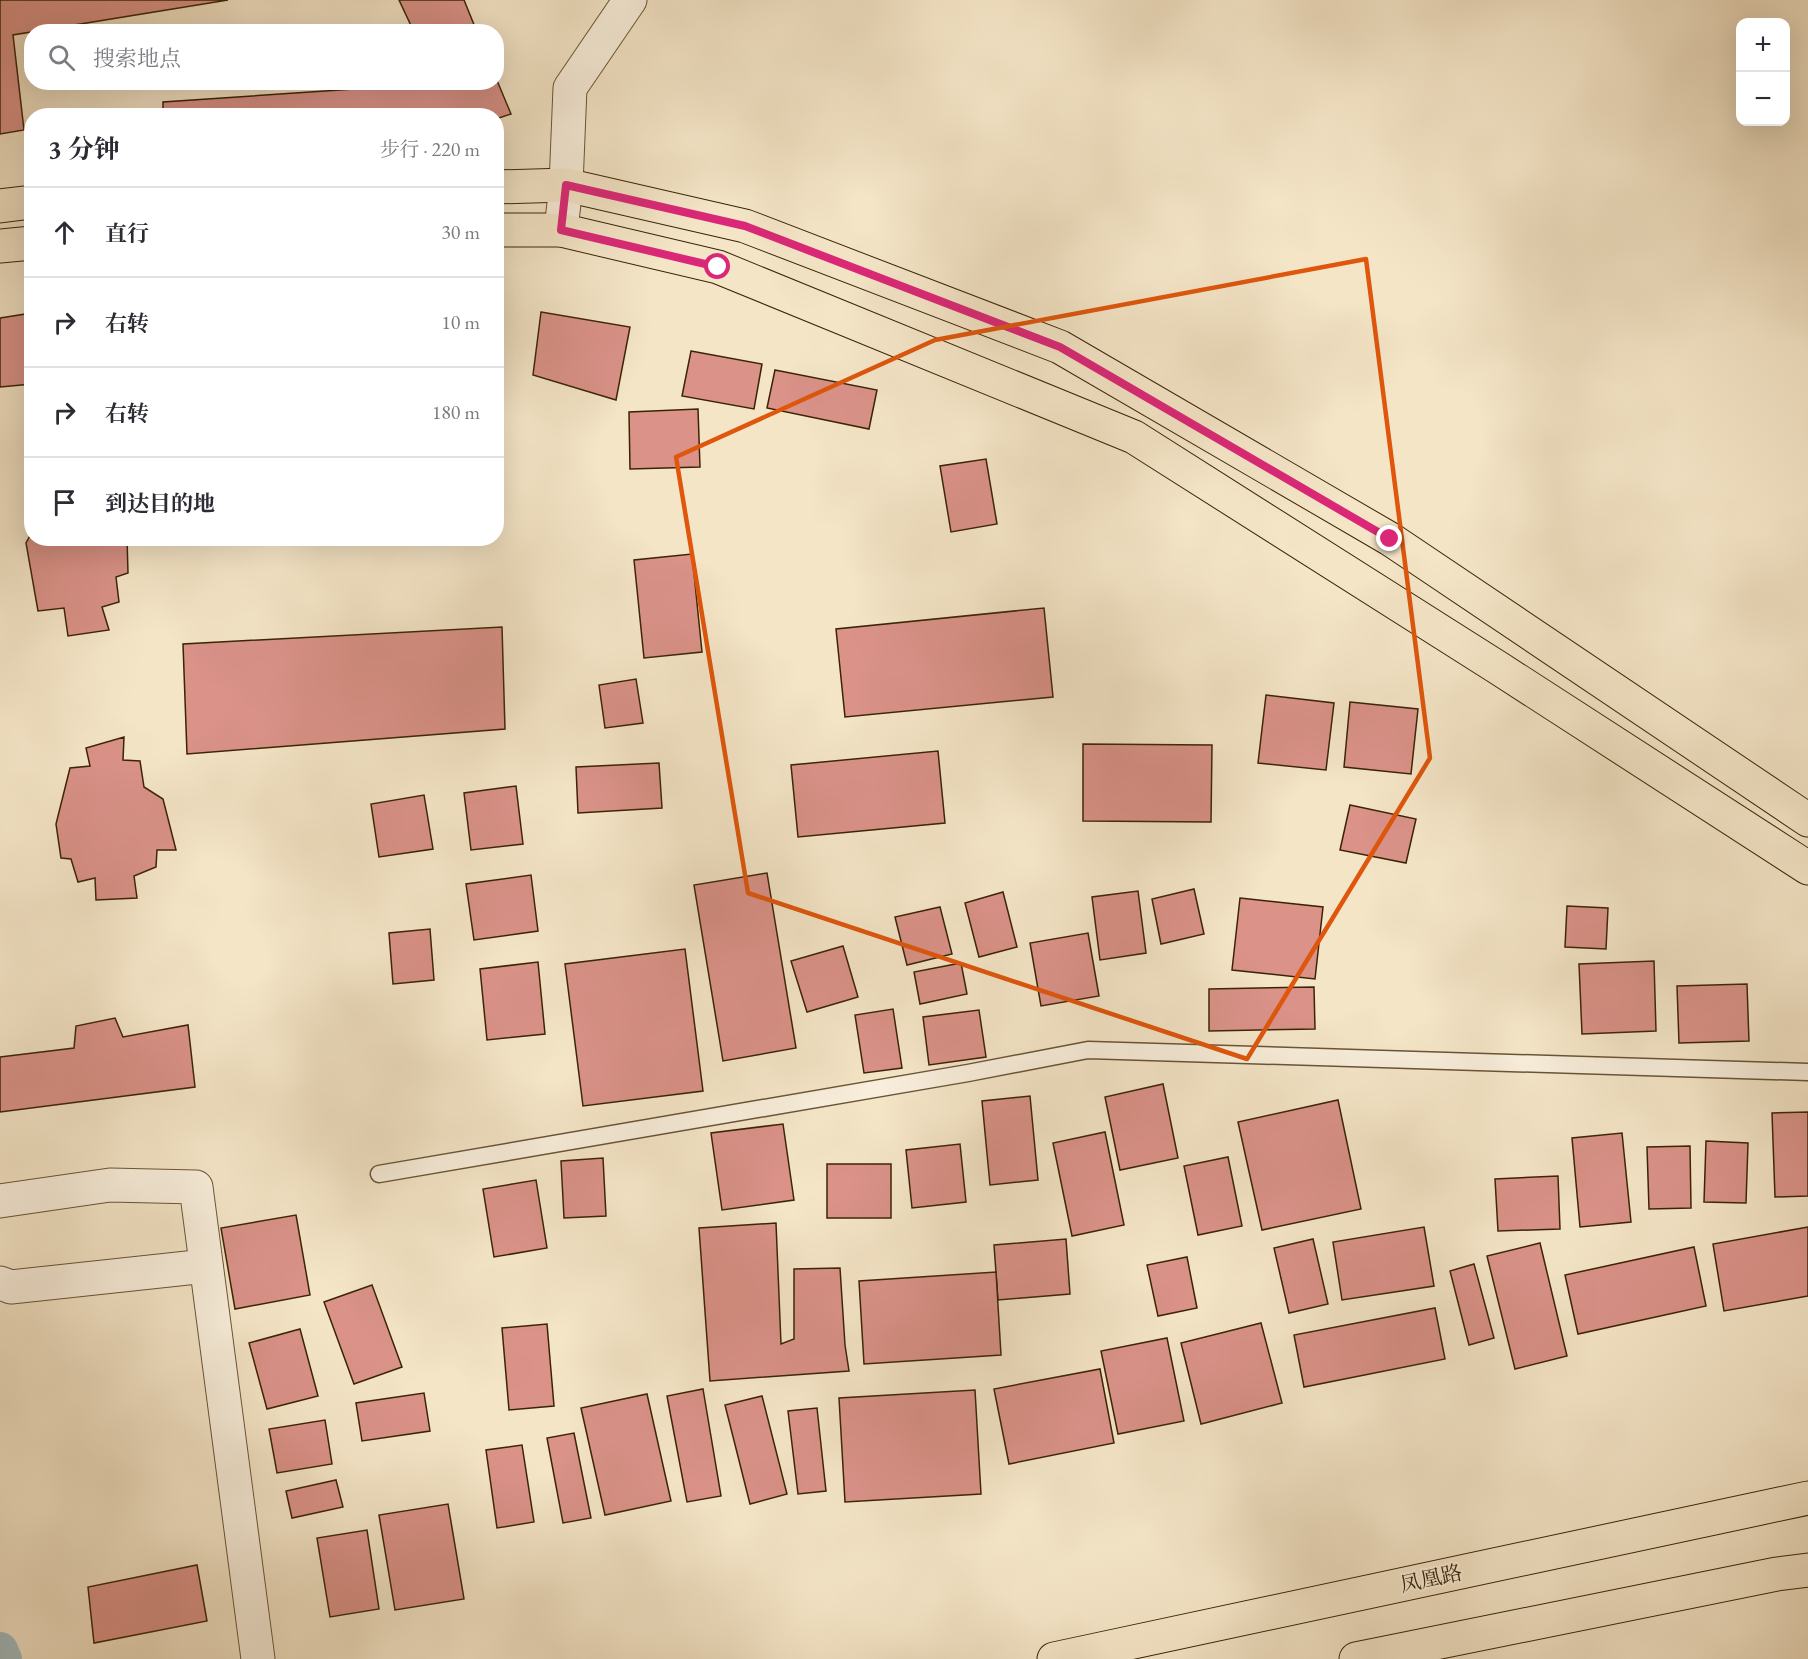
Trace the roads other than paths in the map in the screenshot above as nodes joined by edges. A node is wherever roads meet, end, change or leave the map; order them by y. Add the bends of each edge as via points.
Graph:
1 (630, 0) edge
2 (566, 185) junction
3 (504, 187) edge
4 (24, 202) edge
5 (0, 206) edge
6 (504, 230) edge
7 (561, 230) junction
8 (24, 244) edge
9 (0, 246) edge
10 (1808, 820) edge
11 (1808, 868) edge
12 (1808, 1072) edge
13 (379, 1174) dead end
14 (0, 1201) edge
15 (206, 1266) junction
16 (0, 1283) edge
17 (1808, 1498) edge
18 (1798, 1570) edge
19 (258, 1659) edge
20 (1054, 1659) edge
21 (1356, 1659) edge

1 - 2 street via 570,88
2 - 3 main road
2 - 7 street
2 - 10 main road via 745,226 1060,347 1390,539
4 - 5 main road
6 - 7 main road
7 - 11 main road via 718,267 1134,437
8 - 9 main road
12 - 13 lane via 1088,1050
14 - 15 street via 110,1185 196,1187
15 - 16 street via 11,1287
15 - 19 street
17 - 20 main road, 凤凰路
18 - 21 main road

